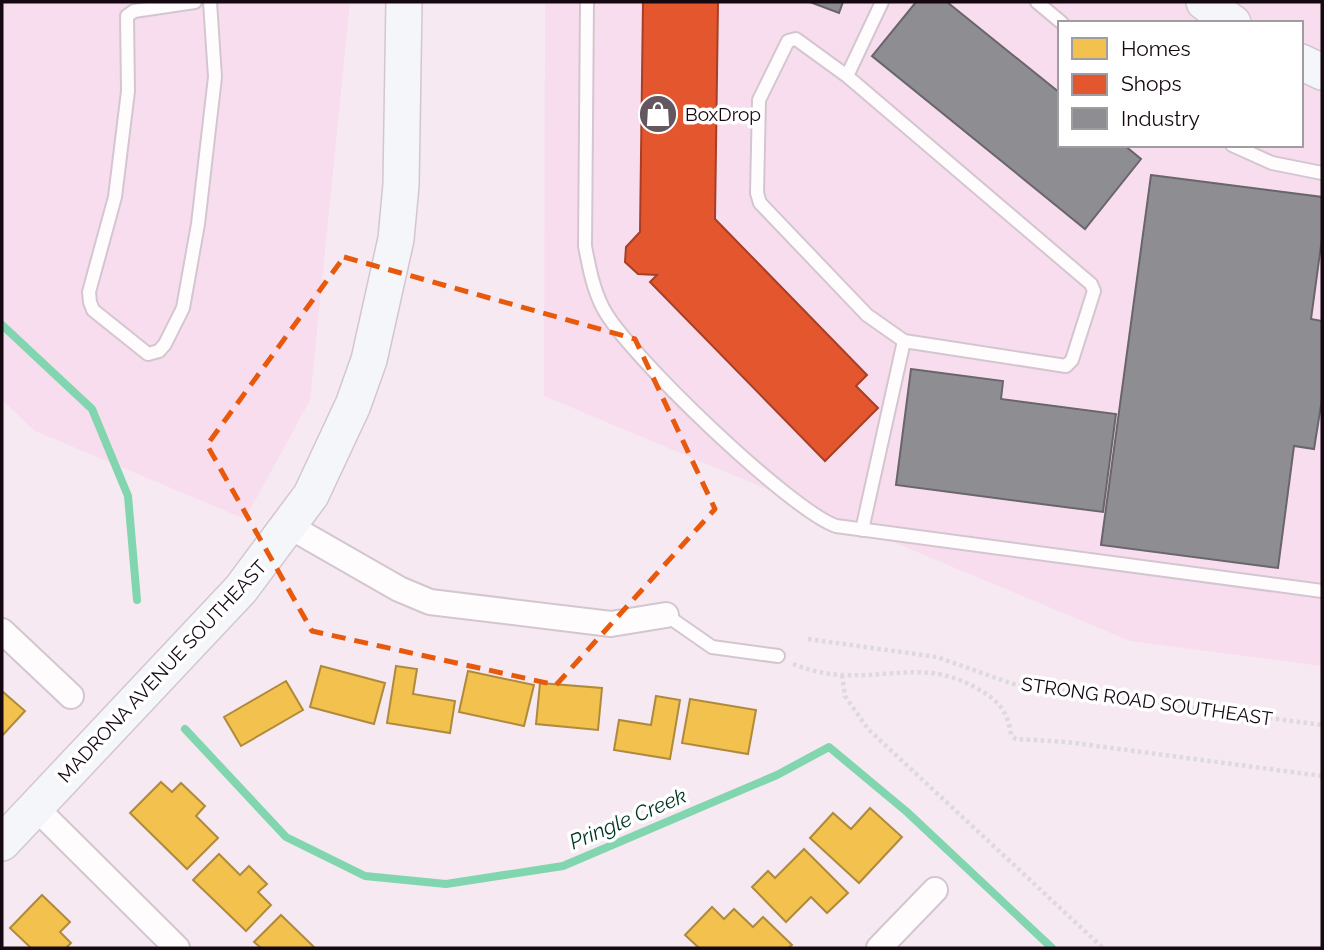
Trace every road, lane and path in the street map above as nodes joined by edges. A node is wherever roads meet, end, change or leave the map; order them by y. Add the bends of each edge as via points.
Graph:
1 (195, 2) edge
2 (210, 2) edge
3 (404, 2) edge
4 (587, 2) edge
5 (882, 2) edge
6 (1037, 2) edge
7 (1060, 21) edge
8 (1303, 63) edge
9 (1322, 72) edge
10 (847, 75) junction
11 (1236, 147) edge
12 (1322, 173) edge
13 (904, 341) junction
14 (289, 526) junction
15 (862, 530) junction
16 (1322, 591) edge
17 (666, 615) joint
18 (2, 631) edge
19 (808, 639) dead end
20 (778, 656) joint
21 (842, 675) junction
22 (71, 696) dead end
23 (1322, 725) edge
24 (1322, 776) edge
25 (36, 808) junction
26 (2, 844) edge
27 (935, 890) dead end
28 (177, 948) edge
29 (878, 948) edge
30 (1103, 948) edge

1 - 2 lane via 127,16 128,91 115,197 89,292 93,310 148,354 159,352 183,308 214,89
3 - 14 main road, MADRONA AVENUE SOUTHEAST via 401,185 397,239 383,303 353,405 311,495
4 - 15 lane via 585,246 603,309 635,353 786,495 822,521
5 - 10 lane
6 - 7 lane
8 - 9 main road
10 - 13 lane via 796,39 788,41 760,100 757,192 760,203 867,316
10 - 13 lane via 1094,290 1072,360 1066,366
11 - 12 lane via 1272,163
13 - 15 lane
14 - 17 street via 399,589 430,601 611,624
14 - 25 main road, MADRONA AVENUE SOUTHEAST via 241,589
15 - 16 lane
17 - 20 lane via 712,647
18 - 22 street
19 - 23 path, STRONG ROAD SOUTHEAST via 937,657 1013,684
20 - 21 path via 819,673
21 - 24 path via 904,671 954,676 999,703 1014,738
21 - 30 path via 845,696 868,729
25 - 26 main road, MADRONA AVENUE SOUTHEAST
25 - 28 street
27 - 29 street

